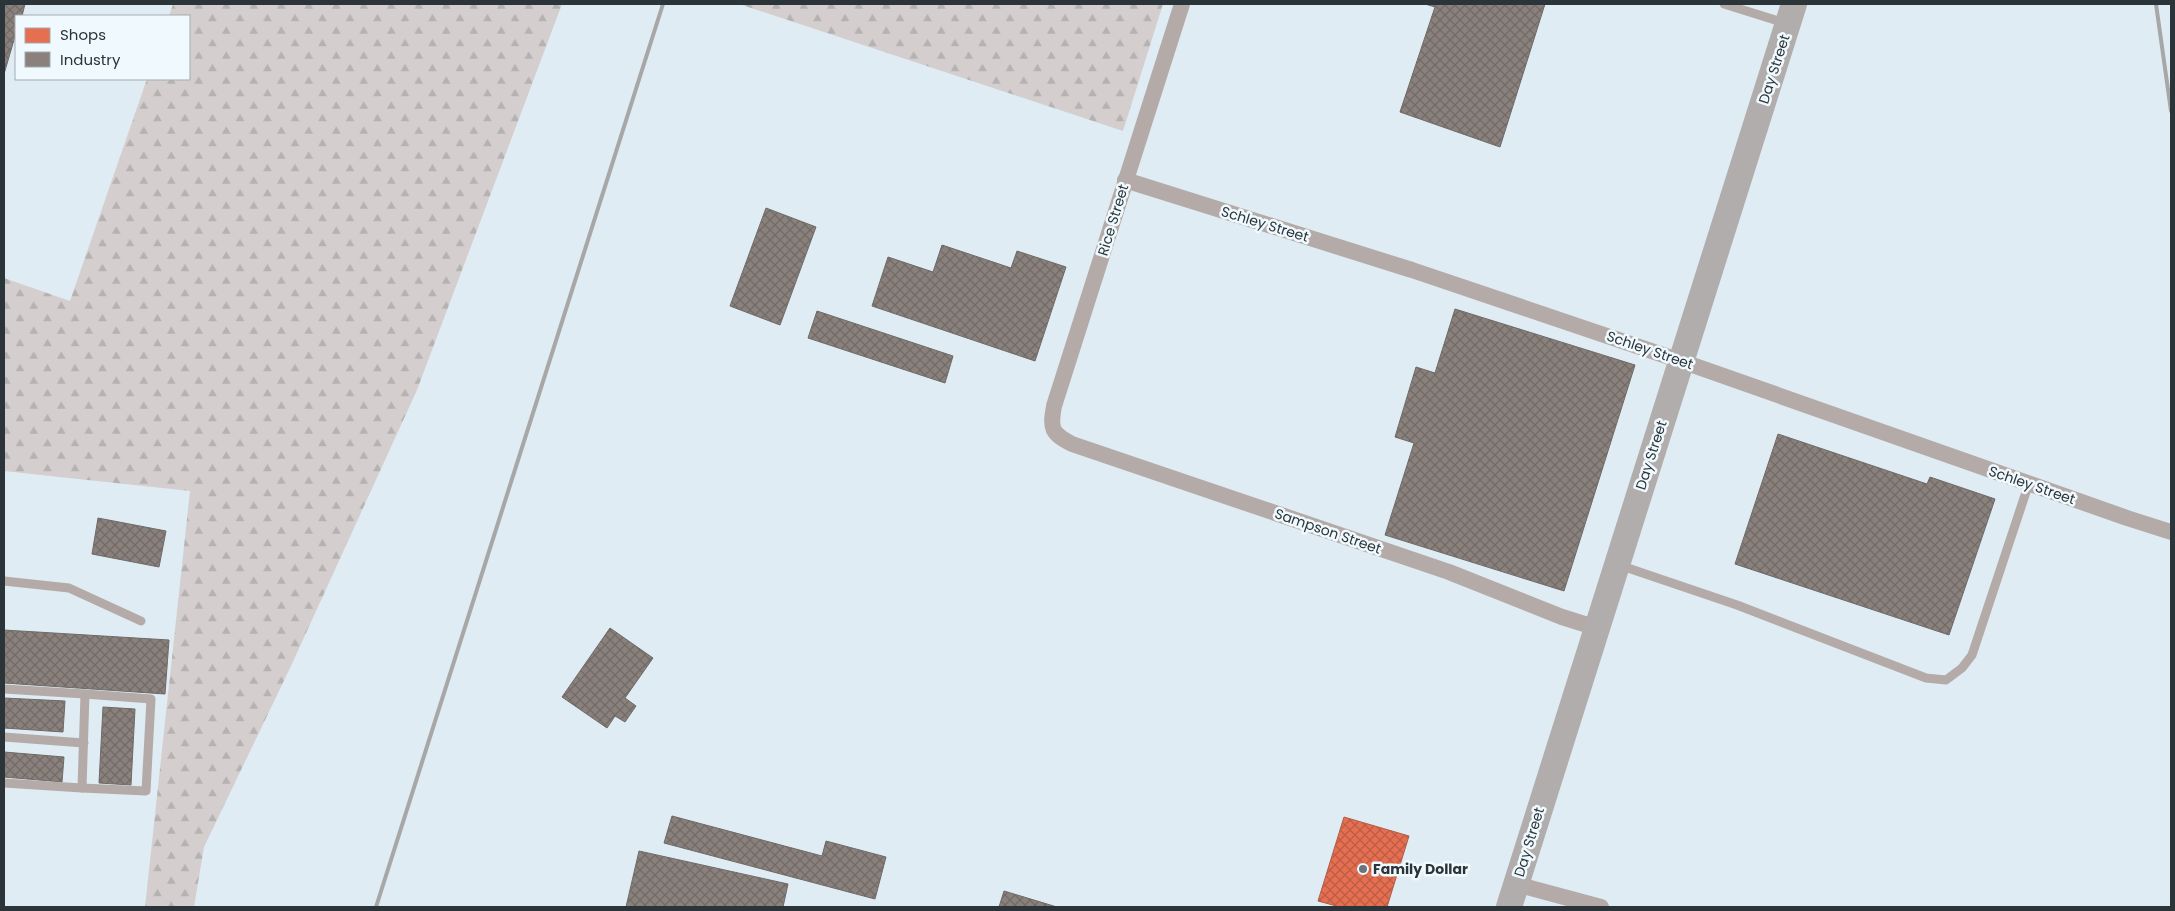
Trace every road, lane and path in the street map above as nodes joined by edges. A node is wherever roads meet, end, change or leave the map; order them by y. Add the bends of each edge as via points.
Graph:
1 (1182, 4) edge
2 (1724, 4) edge
3 (1791, 14) edge
4 (1125, 180) junction
5 (1681, 361) junction
6 (1058, 437) joint
7 (2029, 483) junction
8 (2171, 532) edge
9 (1617, 564) junction
10 (4, 582) edge
11 (141, 620) dead end
12 (1597, 628) junction
13 (4, 689) edge
14 (85, 694) junction
15 (4, 737) edge
16 (84, 743) junction
17 (4, 783) edge
18 (82, 788) junction
19 (1513, 895) edge
20 (1601, 907) edge

1 - 4 street, Rice Street
2 - 3 lane
3 - 5 main road, Day Street
4 - 5 street, Schley Street via 1412,270
4 - 6 street, Rice Street via 1054,406 1051,422
5 - 7 street, Schley Street
5 - 9 main road, Day Street
6 - 12 street, Sampson Street via 1449,572
7 - 8 street, Schley Street
7 - 9 lane via 1972,655 1946,680 1926,678 1737,605
9 - 12 main road, Day Street
10 - 11 lane via 69,588
12 - 19 main road, Day Street
13 - 14 lane
14 - 16 lane
14 - 18 lane via 151,699 146,791
15 - 16 lane
16 - 18 lane
17 - 18 lane
19 - 20 street

